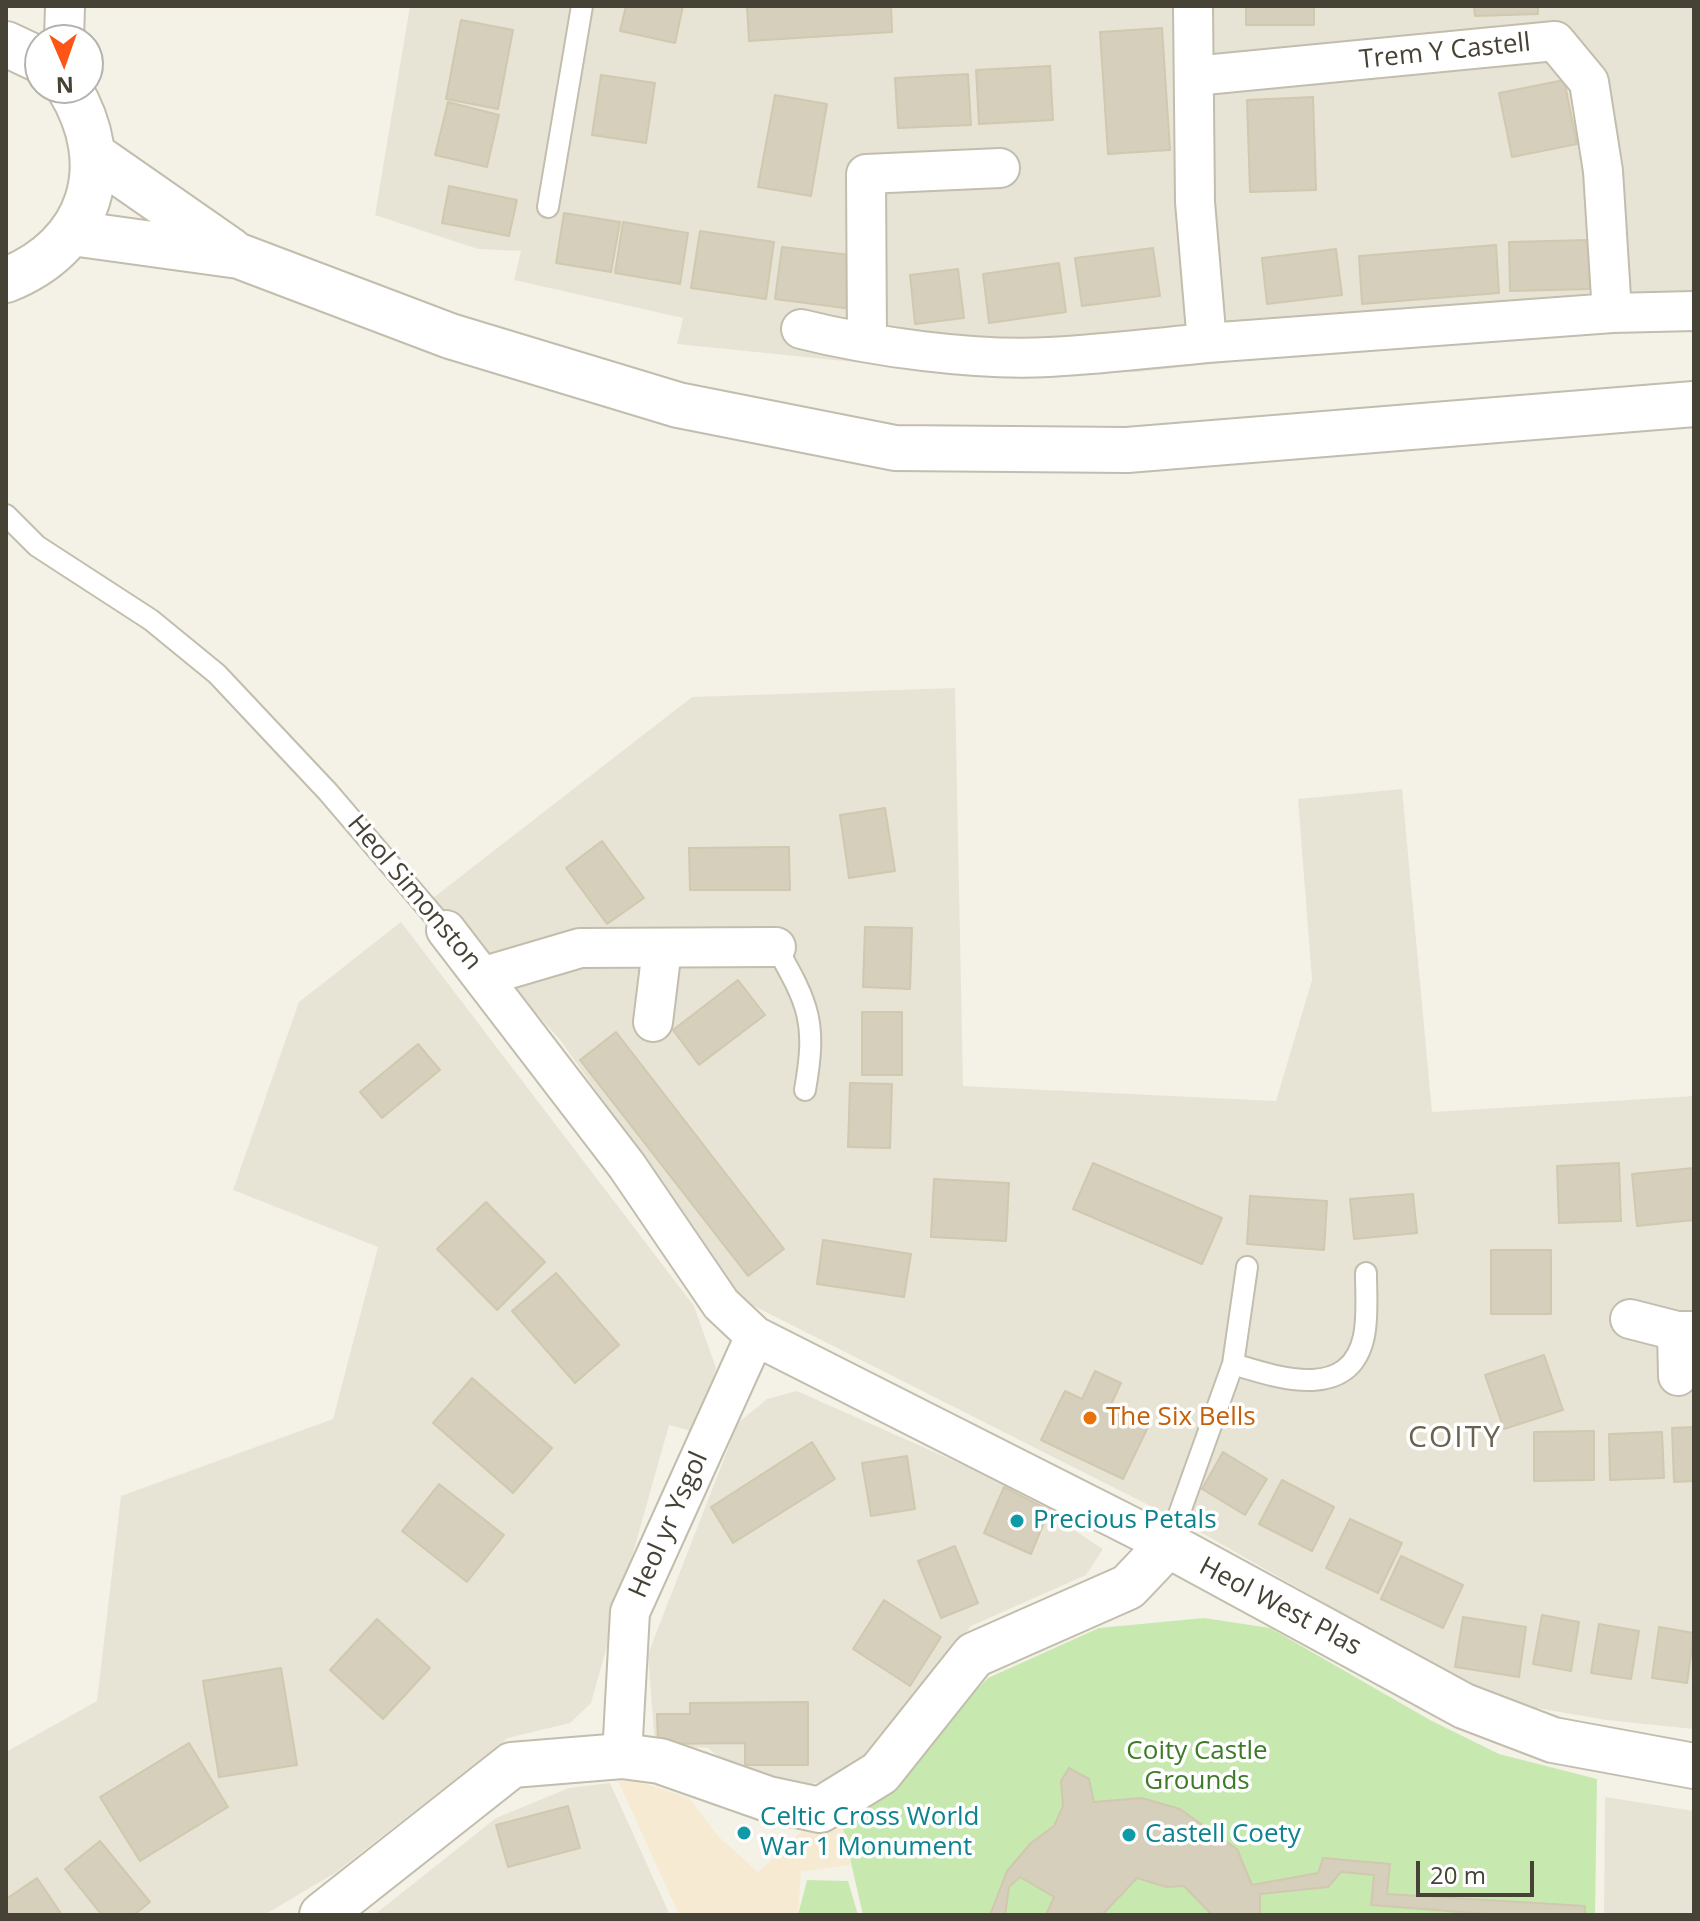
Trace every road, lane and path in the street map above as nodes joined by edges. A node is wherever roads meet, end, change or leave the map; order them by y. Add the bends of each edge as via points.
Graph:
1 (582, 6) edge
2 (1193, 6) edge
3 (1194, 76) junction
4 (79, 104) edge
5 (95, 156) junction
6 (1000, 168) dead end
7 (548, 207) dead end
8 (72, 233) junction
9 (239, 256) junction
10 (6, 280) edge
11 (1694, 311) edge
12 (1612, 313) junction
13 (801, 329) dead end
14 (867, 342) junction
15 (1207, 343) junction
16 (1694, 404) edge
17 (6, 515) edge
18 (446, 930) joint
19 (776, 947) joint
20 (662, 949) junction
21 (485, 976) junction
22 (653, 1022) dead end
23 (805, 1090) dead end
24 (1247, 1267) dead end
25 (1366, 1273) dead end
26 (1630, 1319) dead end
27 (1686, 1331) edge
28 (755, 1336) junction
29 (1233, 1364) junction
30 (1678, 1376) dead end
31 (1168, 1545) junction
32 (622, 1756) junction
33 (1694, 1766) edge
34 (322, 1915) edge

1 - 7 lane
2 - 3 street
3 - 12 street, Trem Y Castell via 1555,41 1589,82 1603,171
3 - 15 street via 1195,202
4 - 5 street
5 - 8 street via 90,196
5 - 9 street
6 - 14 street via 866,174
8 - 9 street
8 - 10 street via 52,255
9 - 16 street via 450,336 678,405 895,448 1127,450
11 - 12 street
12 - 15 street
13 - 14 street
14 - 15 street via 1046,357
17 - 18 lane, Heol Simonston via 37,546 151,620 217,674 328,792
18 - 21 street, Heol Simonston
19 - 20 street
19 - 23 lane via 811,1020
20 - 21 street via 580,948
20 - 22 street
21 - 28 street, Heol Simonston via 627,1166 721,1304
24 - 29 lane
25 - 29 lane via 1365,1333 1359,1353 1333,1379 1281,1379
26 - 27 street
27 - 30 street
28 - 31 street, Heol West Plas
28 - 32 street, Heol yr Ysgol via 630,1612
29 - 31 lane
31 - 32 street via 1128,1587 974,1655 880,1773 820,1810 768,1799 660,1761
31 - 33 street, Heol West Plas via 1464,1706 1553,1740
32 - 34 street via 512,1765

